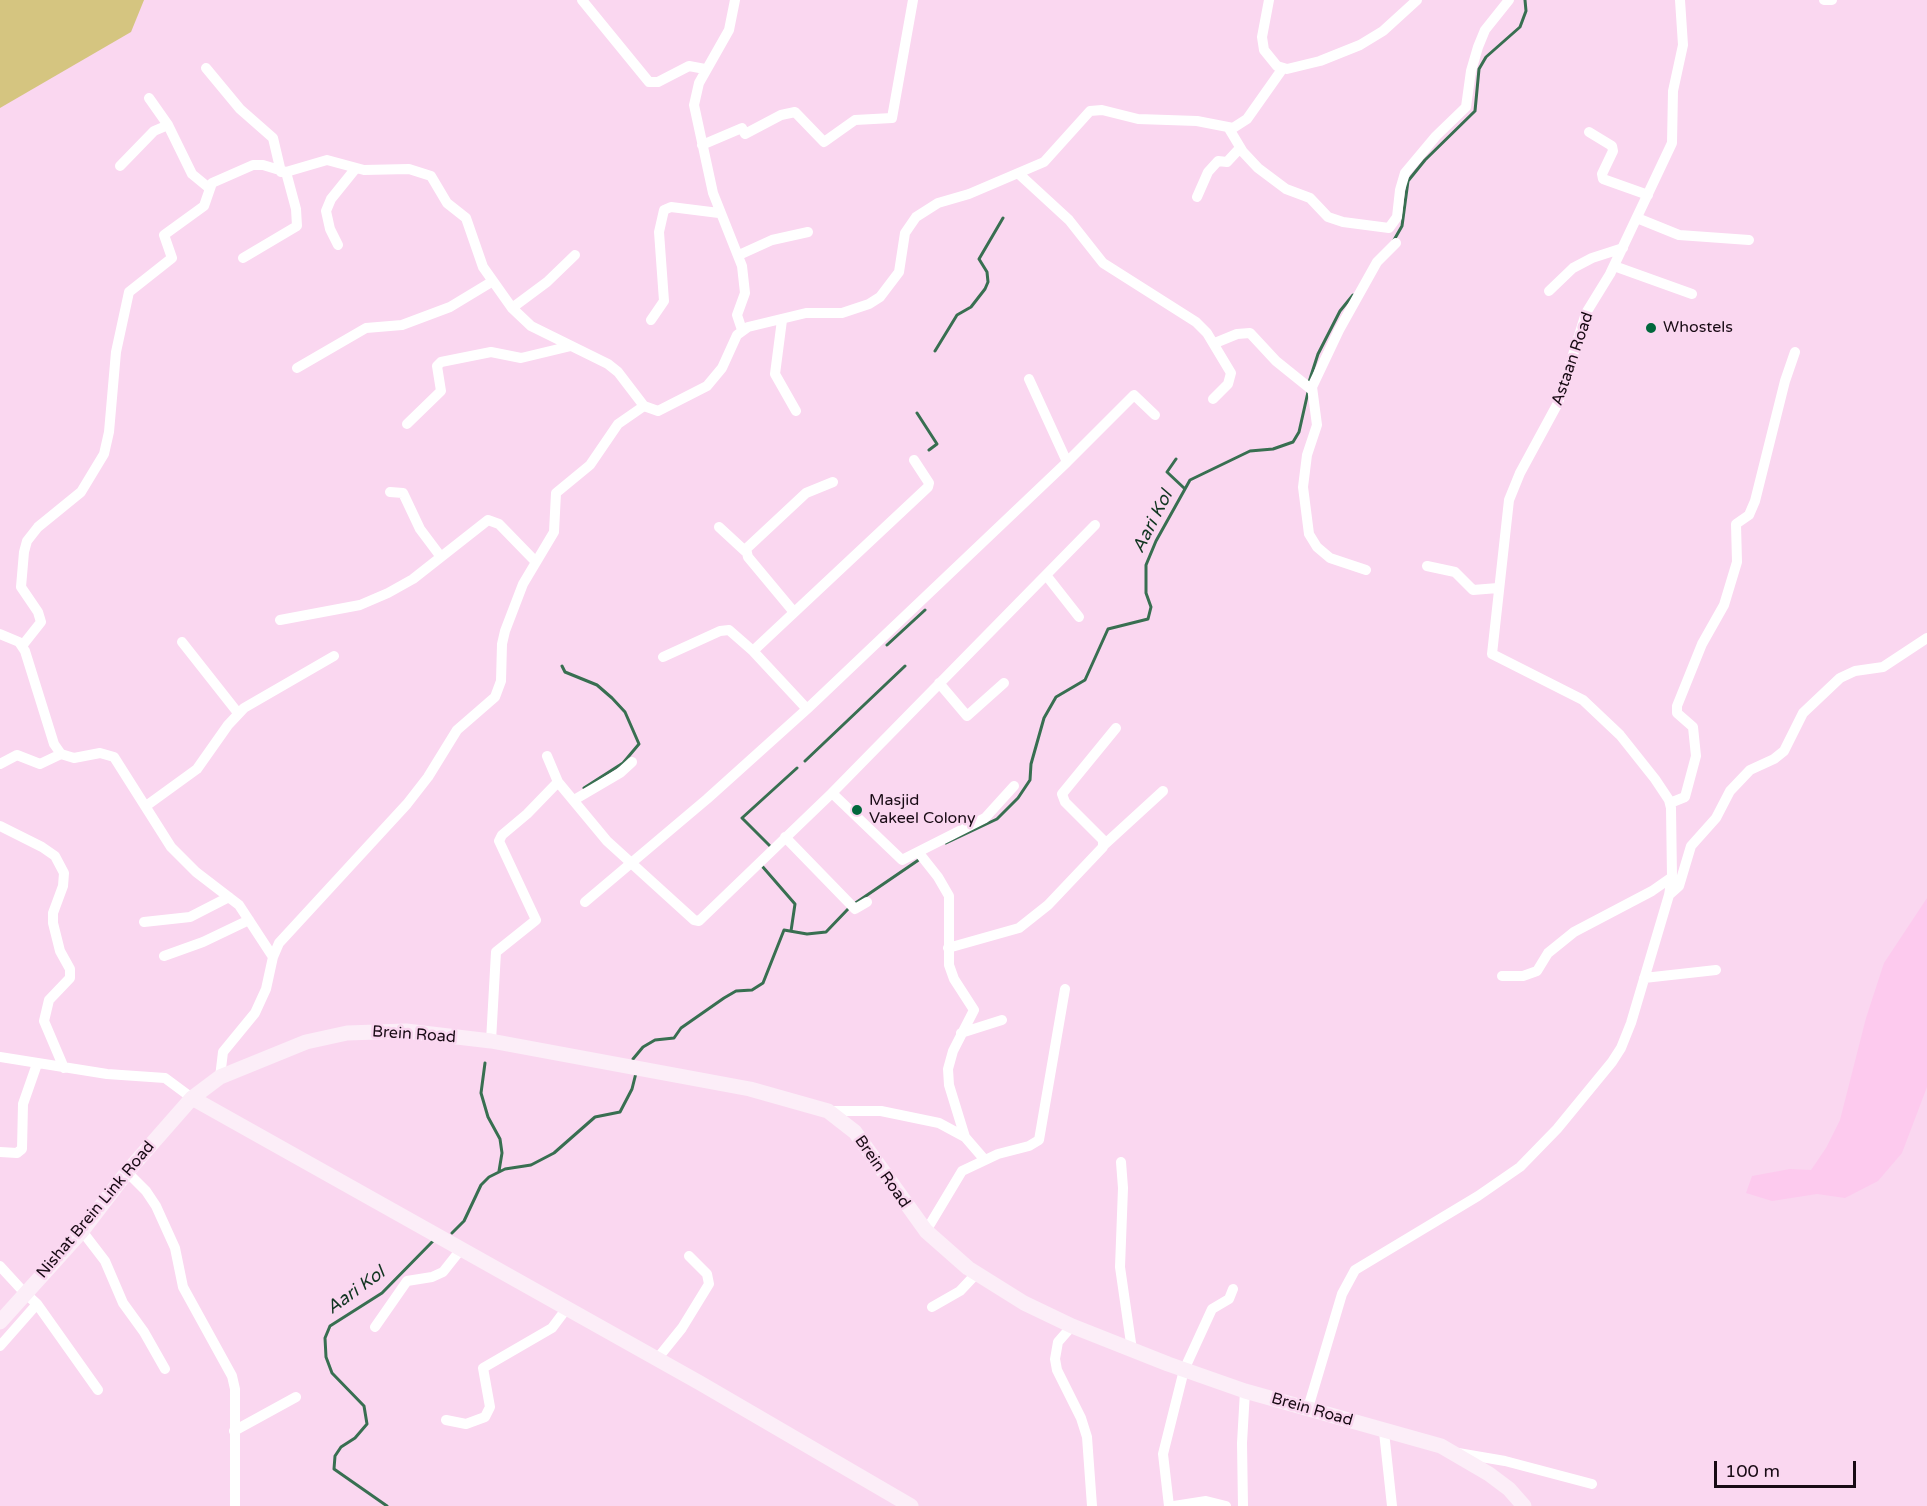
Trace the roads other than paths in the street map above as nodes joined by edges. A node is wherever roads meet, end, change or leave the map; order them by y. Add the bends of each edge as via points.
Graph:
1 (582, 0) edge
2 (735, 0) edge
3 (913, 0) edge
4 (1269, 0) edge
5 (1417, 0) edge
6 (1509, 0) edge
7 (1680, 0) edge
8 (1824, 0) edge
9 (1832, 0) edge
10 (206, 68) dead end
11 (1283, 68) junction
12 (705, 69) junction
13 (149, 98) dead end
14 (168, 125) junction
15 (1228, 127) junction
16 (1589, 132) dead end
17 (702, 145) junction
18 (1240, 148) junction
19 (120, 166) dead end
20 (356, 168) junction
21 (284, 172) junction
22 (1020, 174) junction
23 (209, 188) junction
24 (1648, 195) junction
25 (1197, 197) dead end
26 (719, 213) junction
27 (1637, 218) junction
28 (808, 232) dead end
29 (1749, 240) dead end
30 (1396, 243) dead end
31 (338, 245) dead end
32 (1623, 248) junction
33 (575, 255) dead end
34 (739, 255) junction
35 (243, 258) dead end
36 (1614, 266) junction
37 (493, 281) junction
38 (1549, 291) dead end
39 (1692, 294) dead end
40 (512, 308) junction
41 (651, 320) dead end
42 (782, 320) junction
43 (742, 330) junction
44 (1215, 344) junction
45 (571, 346) junction
46 (1795, 352) dead end
47 (297, 368) dead end
48 (1029, 379) dead end
49 (1309, 387) junction
50 (1213, 399) dead end
51 (644, 406) junction
52 (796, 411) dead end
53 (1155, 415) dead end
54 (407, 424) dead end
55 (914, 460) dead end
56 (1067, 462) junction
57 (833, 482) dead end
58 (390, 492) dead end
59 (1095, 525) dead end
60 (719, 527) dead end
61 (746, 551) junction
62 (441, 557) junction
63 (535, 561) junction
64 (1426, 566) dead end
65 (1366, 570) dead end
66 (1046, 575) junction
67 (1498, 588) junction
68 (793, 611) junction
69 (1079, 617) dead end
70 (280, 620) dead end
71 (0, 634) edge
72 (1927, 638) edge
73 (182, 642) dead end
74 (22, 646) junction
75 (753, 651) junction
76 (334, 656) dead end
77 (663, 657) dead end
78 (939, 683) junction
79 (1004, 683) dead end
80 (807, 709) junction
81 (238, 713) junction
82 (1116, 728) dead end
83 (61, 754) junction
84 (547, 756) dead end
85 (632, 762) dead end
86 (0, 764) edge
87 (558, 782) junction
88 (1014, 786) dead end
89 (1163, 791) dead end
90 (832, 793) junction
91 (573, 800) junction
92 (1670, 803) junction
93 (146, 806) junction
94 (0, 826) edge
95 (785, 837) junction
96 (1104, 845) junction
97 (922, 856) junction
98 (629, 862) junction
99 (1672, 877) junction
100 (1669, 895) junction
101 (229, 897) junction
102 (867, 902) dead end
103 (585, 903) dead end
104 (249, 920) junction
105 (144, 922) dead end
106 (948, 948) junction
107 (164, 956) dead end
108 (273, 957) junction
109 (1716, 970) dead end
110 (1502, 976) dead end
111 (1644, 978) junction
112 (1065, 990) dead end
113 (1002, 1020) dead end
114 (961, 1033) junction
115 (491, 1041) junction
116 (0, 1057) edge
117 (37, 1064) junction
118 (64, 1068) junction
119 (220, 1077) junction
120 (192, 1098) junction
121 (828, 1111) junction
122 (965, 1137) junction
123 (0, 1152) edge
124 (984, 1159) junction
125 (1121, 1162) dead end
126 (127, 1172) junction
127 (81, 1231) junction
128 (926, 1231) junction
129 (462, 1248) junction
130 (690, 1256) dead end
131 (0, 1266) edge
132 (976, 1274) junction
133 (1233, 1288) dead end
134 (23, 1291) junction
135 (37, 1304) junction
136 (567, 1308) junction
137 (932, 1308) dead end
138 (0, 1314) edge
139 (0, 1322) edge
140 (1072, 1326) junction
141 (375, 1327) dead end
142 (0, 1346) edge
143 (1132, 1350) junction
144 (657, 1359) junction
145 (165, 1369) dead end
146 (1184, 1370) junction
147 (98, 1390) dead end
148 (1245, 1391) junction
149 (296, 1396) dead end
150 (1308, 1408) junction
151 (446, 1420) dead end
152 (234, 1431) junction
153 (1384, 1432) junction
154 (1457, 1453) junction
155 (1592, 1484) dead end
156 (235, 1506) edge
157 (911, 1506) edge
158 (1092, 1506) edge
159 (1171, 1506) edge
160 (1226, 1506) edge
161 (1243, 1506) edge
162 (1392, 1506) edge
163 (1524, 1506) edge

1 - 12 street via 649,82 658,82 689,66
2 - 12 street via 729,30
3 - 17 street via 892,118 855,120 824,142 795,112 745,134 742,128
4 - 11 street via 1263,26 1264,50 1271,61
5 - 11 street via 1383,31 1360,45 1320,61
6 - 18 street via 1485,30 1478,47 1466,107 1405,174 1397,217 1389,228 1335,220 1310,198 1277,184
7 - 24 street, Astaan Road via 1683,45 1673,91 1672,143
8 - 9 street
10 - 21 street via 240,109 273,138
11 - 15 street via 1247,119 1236,127
12 - 17 street via 694,105
13 - 14 street
14 - 19 street via 154,131
14 - 23 street via 192,174
15 - 18 street
15 - 22 street via 1197,121 1138,119 1095,109 1085,115 1051,156
16 - 24 street via 1612,146 1602,174 1604,179
17 - 26 street
18 - 25 street via 1227,162 1218,161 1208,172
20 - 21 street via 322,160
20 - 31 street via 326,211
20 - 37 street via 409,169 431,176 447,203 466,218 478,256
21 - 23 street via 253,165 212,183
21 - 35 street via 297,226
22 - 42 street via 938,203 916,218 905,233 899,272 880,297 869,304 842,313 806,313
22 - 44 street via 1069,220 1103,263 1196,322
23 - 74 street via 204,206 164,235 172,258 129,292 116,352 104,454 81,492 27,541 21,587 41,622
24 - 27 street, Astaan Road
26 - 34 street
26 - 41 street via 668,207 664,210 660,232 664,301
27 - 29 street via 1679,235
27 - 32 street, Astaan Road
28 - 34 street via 771,240
30 - 49 street via 1377,262
32 - 36 street, Astaan Road
32 - 38 street via 1573,268
33 - 40 street
34 - 43 street via 746,285 737,315
36 - 39 street
36 - 67 street, Astaan Road via 1581,324 1558,403 1509,500
37 - 40 street
37 - 47 street via 423,318 398,327 366,328
40 - 45 street via 531,326
42 - 43 street
42 - 52 street via 775,374
43 - 51 street via 722,368 707,386 658,411
44 - 49 street via 1250,333 1276,361
44 - 50 street via 1230,368 1231,379
45 - 51 street via 618,372
45 - 54 street via 521,358 488,352 441,362 437,366 441,391
46 - 92 street via 1755,501 1749,515 1736,524 1737,562 1724,605 1702,644 1677,706 1677,713 1693,727 1696,756 1685,797
48 - 56 street
49 - 65 street via 1317,424 1307,455 1303,487 1310,534 1330,558
51 - 63 street via 618,424 590,465 558,490 554,500 554,532
53 - 56 street via 1134,394
55 - 68 street via 929,483 928,488
56 - 80 street
57 - 61 street via 806,493
58 - 62 street via 403,493 420,529
59 - 66 street
60 - 61 street
61 - 68 street
62 - 63 street via 484,522 492,520
62 - 70 street via 413,579 374,600
63 - 108 street via 505,631 501,681 495,697 457,730 418,790 295,923
64 - 67 street via 1455,572 1473,590
66 - 69 street
66 - 78 street
67 - 92 street, Astaan Road via 1492,654 1566,689 1589,705 1639,757
68 - 75 street
71 - 74 street
72 - 100 street via 1883,667 1840,678 1803,713 1784,750 1750,770 1730,791 1716,818 1691,846 1679,886
73 - 81 street
74 - 83 street via 54,744
75 - 77 street via 733,632 724,630
75 - 80 street
76 - 81 street
78 - 79 street via 967,716
78 - 90 street
80 - 98 street via 707,799
81 - 93 street via 197,769
82 - 96 street via 1062,794
83 - 86 street via 40,764 16,755
83 - 93 street via 74,758 100,753 114,757
84 - 87 street
85 - 91 street via 621,773
87 - 91 street
87 - 115 street via 499,841 536,920 496,952
88 - 97 street via 985,818
89 - 96 street
90 - 95 street
90 - 97 street via 899,859
91 - 98 street
92 - 99 street
93 - 101 street via 181,859
94 - 118 street via 55,856 64,873 53,923 70,978 46,1004 44,1021
95 - 98 street via 699,921
95 - 102 street via 851,905
96 - 106 street via 1048,905 1019,928
97 - 106 street via 949,896
98 - 103 street
99 - 100 street
99 - 110 street via 1574,932 1548,953 1537,971
100 - 111 street
101 - 104 street
101 - 105 street via 190,917
104 - 107 street
104 - 108 street
106 - 114 street via 951,973 974,1010
108 - 119 street via 266,989 255,1013 223,1052
109 - 111 street
111 - 150 street via 1621,1048 1528,1160 1478,1196 1355,1270 1342,1294
112 - 124 street via 1041,1137 1029,1146
113 - 114 street
114 - 122 street via 949,1062 948,1077
115 - 119 street, Brein Road via 406,1031 347,1033 306,1042
115 - 121 street, Brein Road via 750,1089
116 - 117 street
117 - 118 street
117 - 123 street via 23,1104 22,1149 17,1153
118 - 120 street via 165,1078
119 - 120 street, Brein Road
120 - 126 street, Nishat Brein Link Road
120 - 129 street
121 - 122 street via 881,1111 921,1118
121 - 128 street, Brein Road via 855,1132
122 - 124 street
124 - 128 street via 963,1170
125 - 143 street via 1119,1267
126 - 127 street, Nishat Brein Link Road
126 - 152 street via 156,1206 175,1248 183,1287 232,1376
127 - 134 street, Nishat Brein Link Road
127 - 145 street via 105,1261 123,1303
128 - 132 street, Brein Road
129 - 136 street
129 - 141 street via 443,1272 407,1281
130 - 144 street via 707,1274 709,1284
131 - 134 street
132 - 137 street via 960,1291
132 - 140 street, Brein Road
133 - 146 street via 1229,1299 1212,1309
134 - 135 street
134 - 138 street
134 - 139 street, Nishat Brein Link Road
135 - 142 street
135 - 147 street
136 - 144 street
136 - 151 street via 552,1328 483,1368 490,1407 485,1417 466,1424
140 - 143 street, Brein Road
140 - 158 street via 1058,1341 1054,1359 1087,1437
143 - 146 street, Brein Road
144 - 157 street
146 - 148 street, Brein Road
146 - 159 street via 1163,1454
148 - 150 street, Brein Road
148 - 161 street
149 - 152 street
150 - 153 street, Brein Road
152 - 156 street
153 - 154 street, Brein Road
153 - 162 street
154 - 155 street
154 - 163 street, Brein Road via 1503,1483
159 - 160 street via 1206,1501

